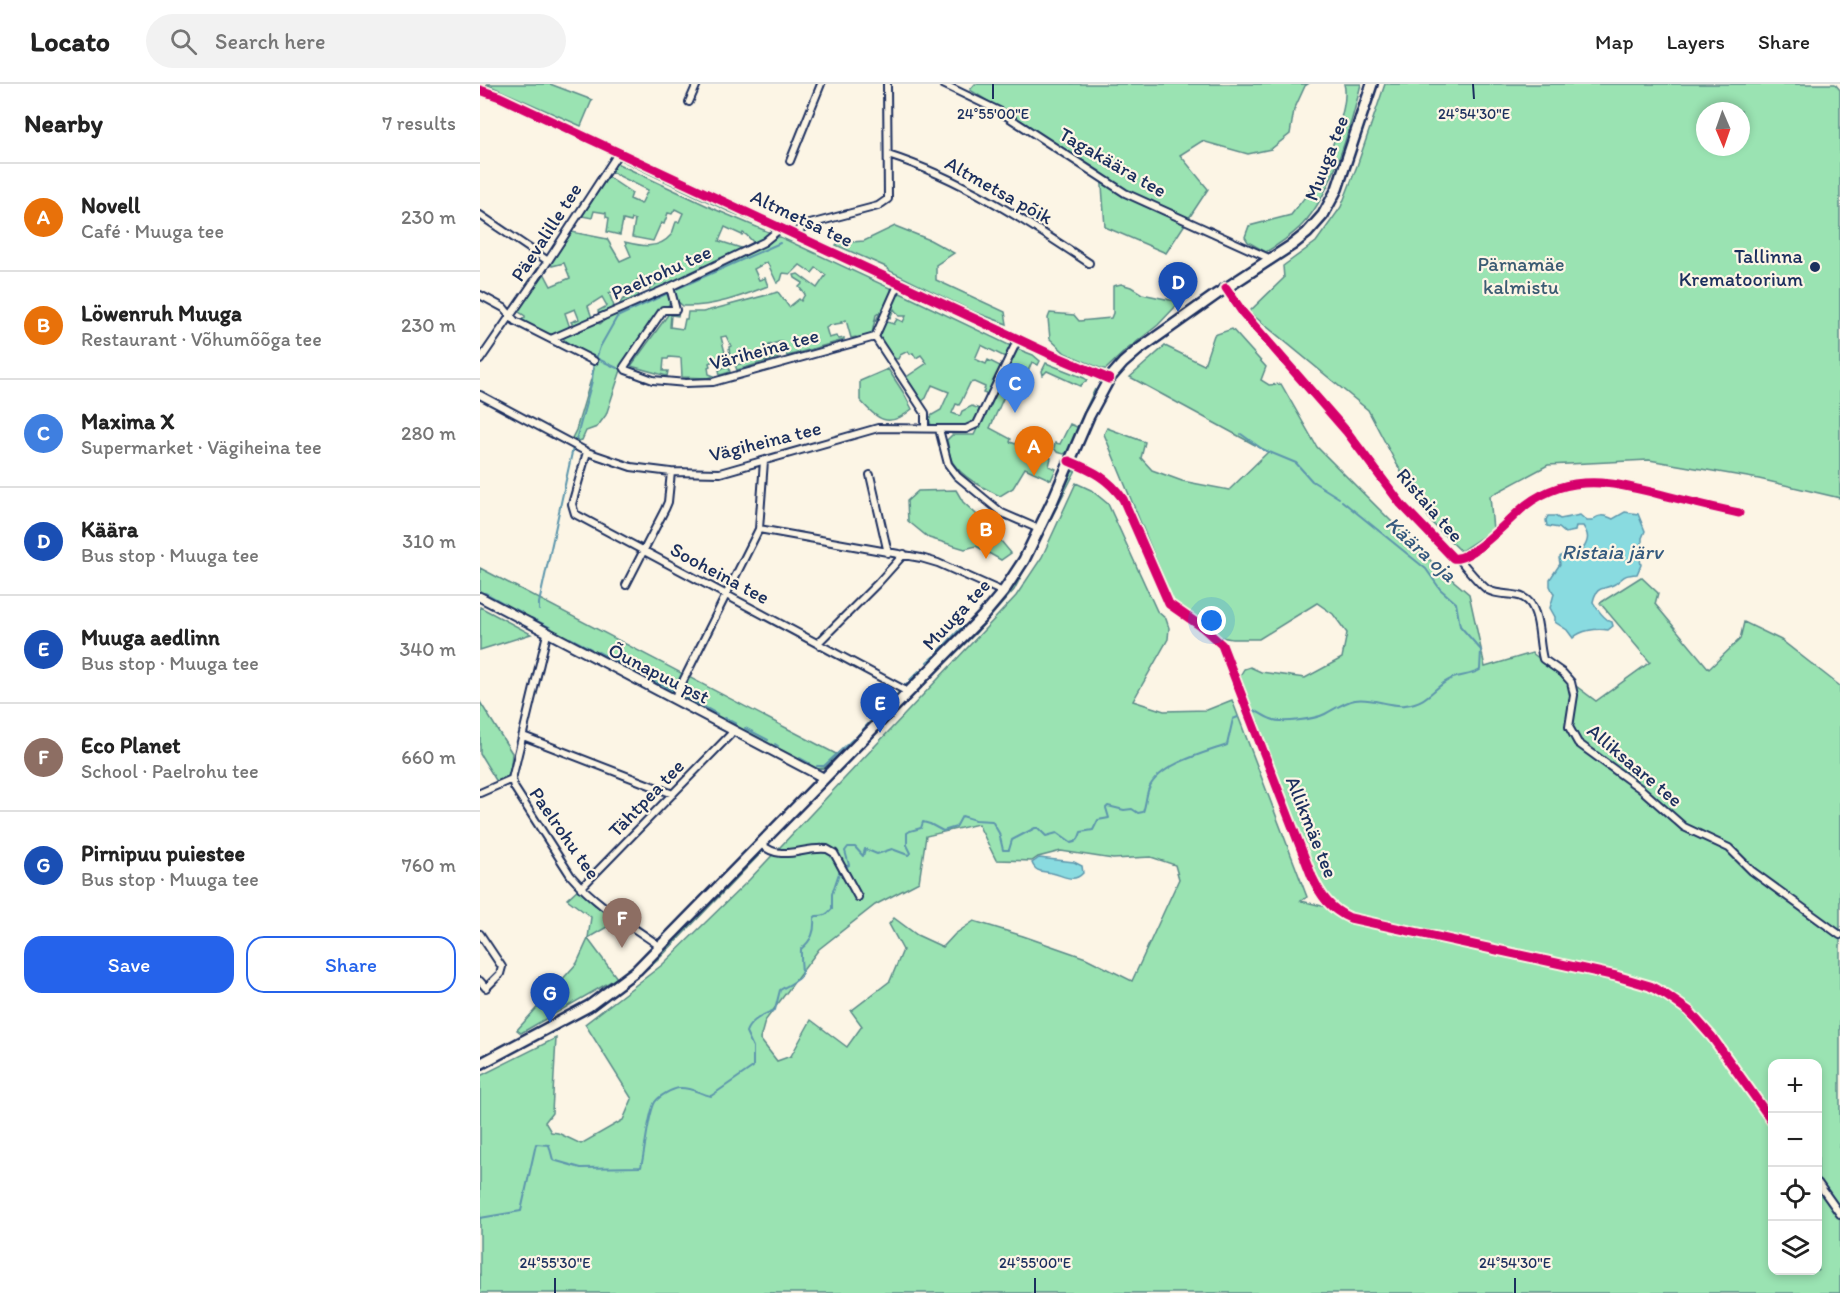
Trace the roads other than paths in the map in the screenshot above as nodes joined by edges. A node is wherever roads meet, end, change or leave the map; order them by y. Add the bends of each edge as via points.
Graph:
1 (697, 84) edge
2 (821, 84) edge
3 (887, 84) edge
4 (943, 84) edge
5 (1372, 84) edge
6 (480, 90) edge
7 (689, 102) dead end
8 (619, 152) junction
9 (888, 154) junction
10 (790, 161) dead end
11 (480, 215) edge
12 (781, 228) junction
13 (794, 234) junction
14 (1271, 259) junction
15 (548, 261) junction
16 (1089, 263) dead end
17 (900, 283) junction
18 (670, 287) junction
19 (1226, 288) junction
20 (480, 295) edge
21 (511, 316) junction
22 (875, 336) junction
23 (551, 339) junction
24 (1018, 339) junction
25 (480, 360) edge
26 (594, 361) dead end
27 (1109, 379) junction
28 (480, 395) edge
29 (925, 428) junction
30 (939, 429) junction
31 (587, 452) junction
32 (764, 461) junction
33 (1069, 461) junction
34 (671, 472) junction
35 (870, 475) dead end
36 (1739, 513) dead end
37 (759, 529) junction
38 (1039, 529) junction
39 (643, 552) junction
40 (888, 553) junction
41 (904, 554) junction
42 (1459, 559) junction
43 (626, 585) dead end
44 (1003, 592) junction
45 (725, 595) junction
46 (480, 597) edge
47 (547, 633) junction
48 (818, 643) junction
49 (908, 692) junction
50 (674, 699) junction
51 (733, 730) junction
52 (523, 736) junction
53 (824, 778) junction
54 (512, 779) junction
55 (480, 793) edge
56 (673, 794) junction
57 (761, 844) junction
58 (580, 888) junction
59 (858, 897) dead end
60 (480, 934) edge
61 (1840, 935) edge
62 (661, 947) junction
63 (480, 981) edge
64 (480, 1064) edge
65 (1768, 1114) edge
66 (1822, 1189) edge
67 (1840, 1214) edge

1 - 7 street
2 - 10 street
3 - 9 street
4 - 14 street, Tagakäära tee via 999,111 1125,193
5 - 14 main road, Muuga tee via 1330,204 1307,233
6 - 8 street, Altmetsa tee
8 - 12 street, Altmetsa tee
8 - 15 street, Päevalille tee
9 - 13 street via 889,194 885,203 806,225
9 - 16 street, Altmetsa põik via 966,188
11 - 15 street
12 - 13 street, Altmetsa tee
12 - 18 street, Paelrohu tee via 764,242
13 - 17 street, Altmetsa tee
14 - 19 main road, Muuga tee
15 - 21 street, Päevalille tee
17 - 22 street
17 - 24 street, Altmetsa tee
18 - 22 street, Väriheina tee via 676,310 663,310 624,367 653,380 713,382
18 - 23 street, Paelrohu tee
19 - 27 main road, Muuga tee via 1138,350
19 - 42 street, Ristaia tee via 1242,313 1347,432 1401,504 1453,558
20 - 21 street
21 - 23 street
21 - 25 street, Päevalille tee
22 - 29 street via 925,413
23 - 26 street
24 - 27 street, Altmetsa tee
24 - 30 street, Vägiheina tee via 977,424 966,429
27 - 33 main road, Muuga tee
28 - 31 street, Vägiheina tee
29 - 30 street, Vägiheina tee
29 - 32 street, Vägiheina tee via 878,428
30 - 38 street via 948,464 957,476 1002,513
31 - 34 street, Vägiheina tee via 631,467
31 - 39 street, Sooheina tee via 572,510
32 - 34 street, Vägiheina tee via 714,474
32 - 37 street
33 - 38 main road, Muuga tee
33 - 65 street, Allikmäe tee via 1106,479 1115,488 1169,604 1222,645 1312,877 1319,893 1332,907 1350,918 1650,986 1684,1007 1705,1029
34 - 39 street via 668,502
35 - 40 street
36 - 42 street, Ristaia tee via 1620,484 1582,483 1538,497
37 - 40 street
37 - 45 street
38 - 44 main road, Muuga tee
39 - 43 street
39 - 45 street, Sooheina tee
40 - 41 street
41 - 44 street via 938,562
41 - 48 street
42 - 61 street, Alliksaare tee via 1487,589 1521,596 1531,605 1542,659 1571,682 1574,695 1569,727 1578,743 1641,789 1684,827 1729,849 1752,871
44 - 49 main road, Muuga tee
45 - 48 street, Sooheina tee
45 - 50 street
46 - 47 street, Õunapuu pst
47 - 50 street, Õunapuu pst
47 - 52 street, Paelrohu tee
48 - 49 street, Sooheina tee
49 - 53 main road, Muuga tee
50 - 51 street, Õunapuu pst
51 - 53 street, Õunapuu pst
51 - 56 street, Tähtpea tee
52 - 54 street, Paelrohu tee
52 - 56 street
53 - 57 main road, Muuga tee
54 - 55 street
54 - 58 street, Paelrohu tee
56 - 58 street, Tähtpea tee
57 - 59 street via 771,852 783,853 827,849 834,853
57 - 62 main road, Muuga tee
58 - 62 street, Paelrohu tee
60 - 63 street via 502,968 486,988
62 - 64 main road, Muuga tee via 589,1006
66 - 67 street

